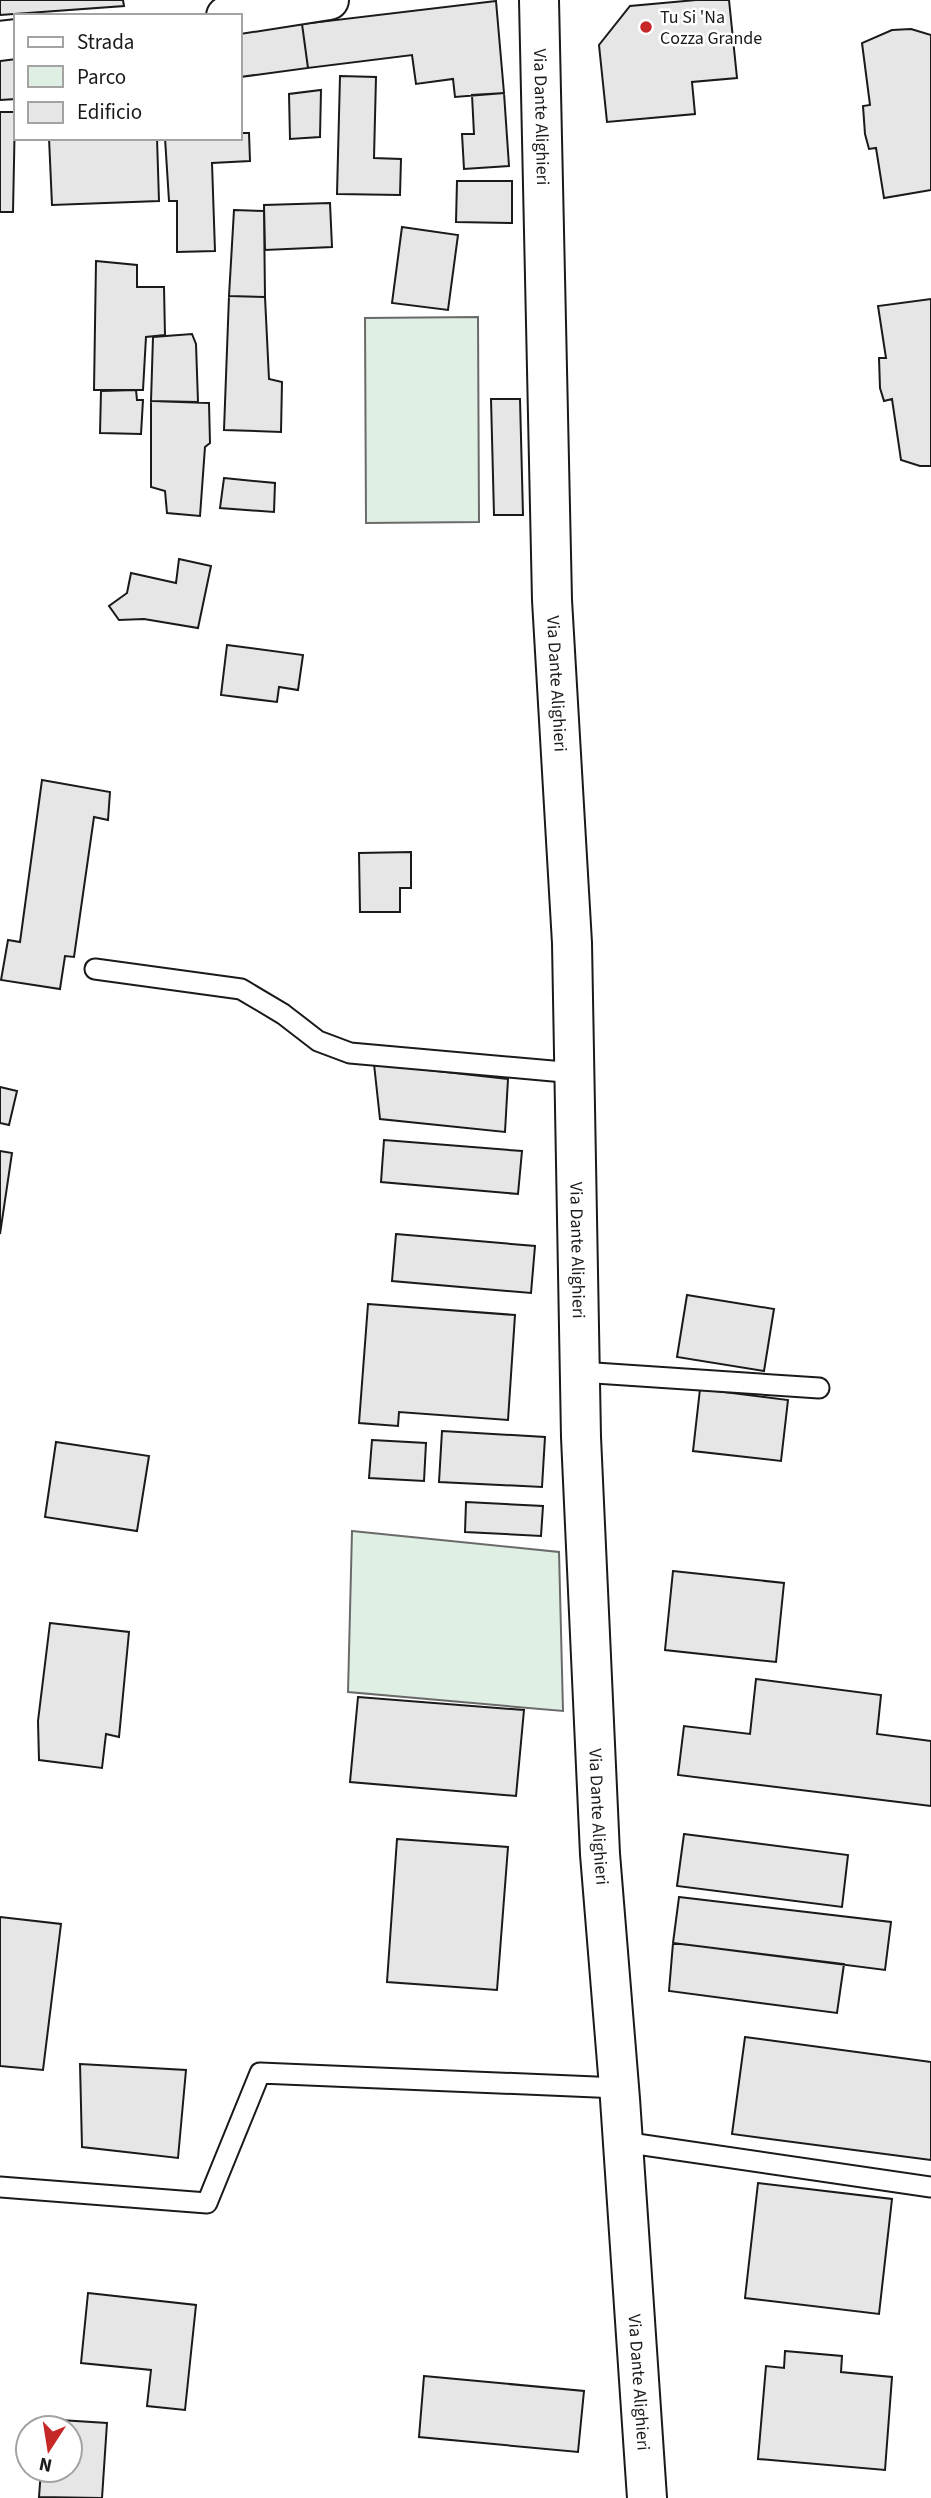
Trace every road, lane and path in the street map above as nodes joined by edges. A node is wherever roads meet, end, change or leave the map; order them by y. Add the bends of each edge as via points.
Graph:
1 (329, 0) edge
2 (539, 0) edge
3 (288, 3) edge
4 (236, 14) edge
5 (95, 968) dead end
6 (575, 1073) junction
7 (580, 1372) junction
8 (819, 1388) dead end
9 (619, 2088) junction
10 (623, 2142) junction
11 (0, 2187) edge
12 (931, 2188) edge
13 (647, 2498) edge

1 - 3 street
2 - 6 street, Via Dante Alighieri via 552,600
3 - 4 street
5 - 6 lane via 241,989 318,1041 350,1053
6 - 7 street, Via Dante Alighieri
7 - 8 lane
7 - 9 street, Via Dante Alighieri via 600,1854
9 - 10 street, Via Dante Alighieri
9 - 11 lane via 260,2073 207,2203
10 - 12 lane
10 - 13 street, Via Dante Alighieri

